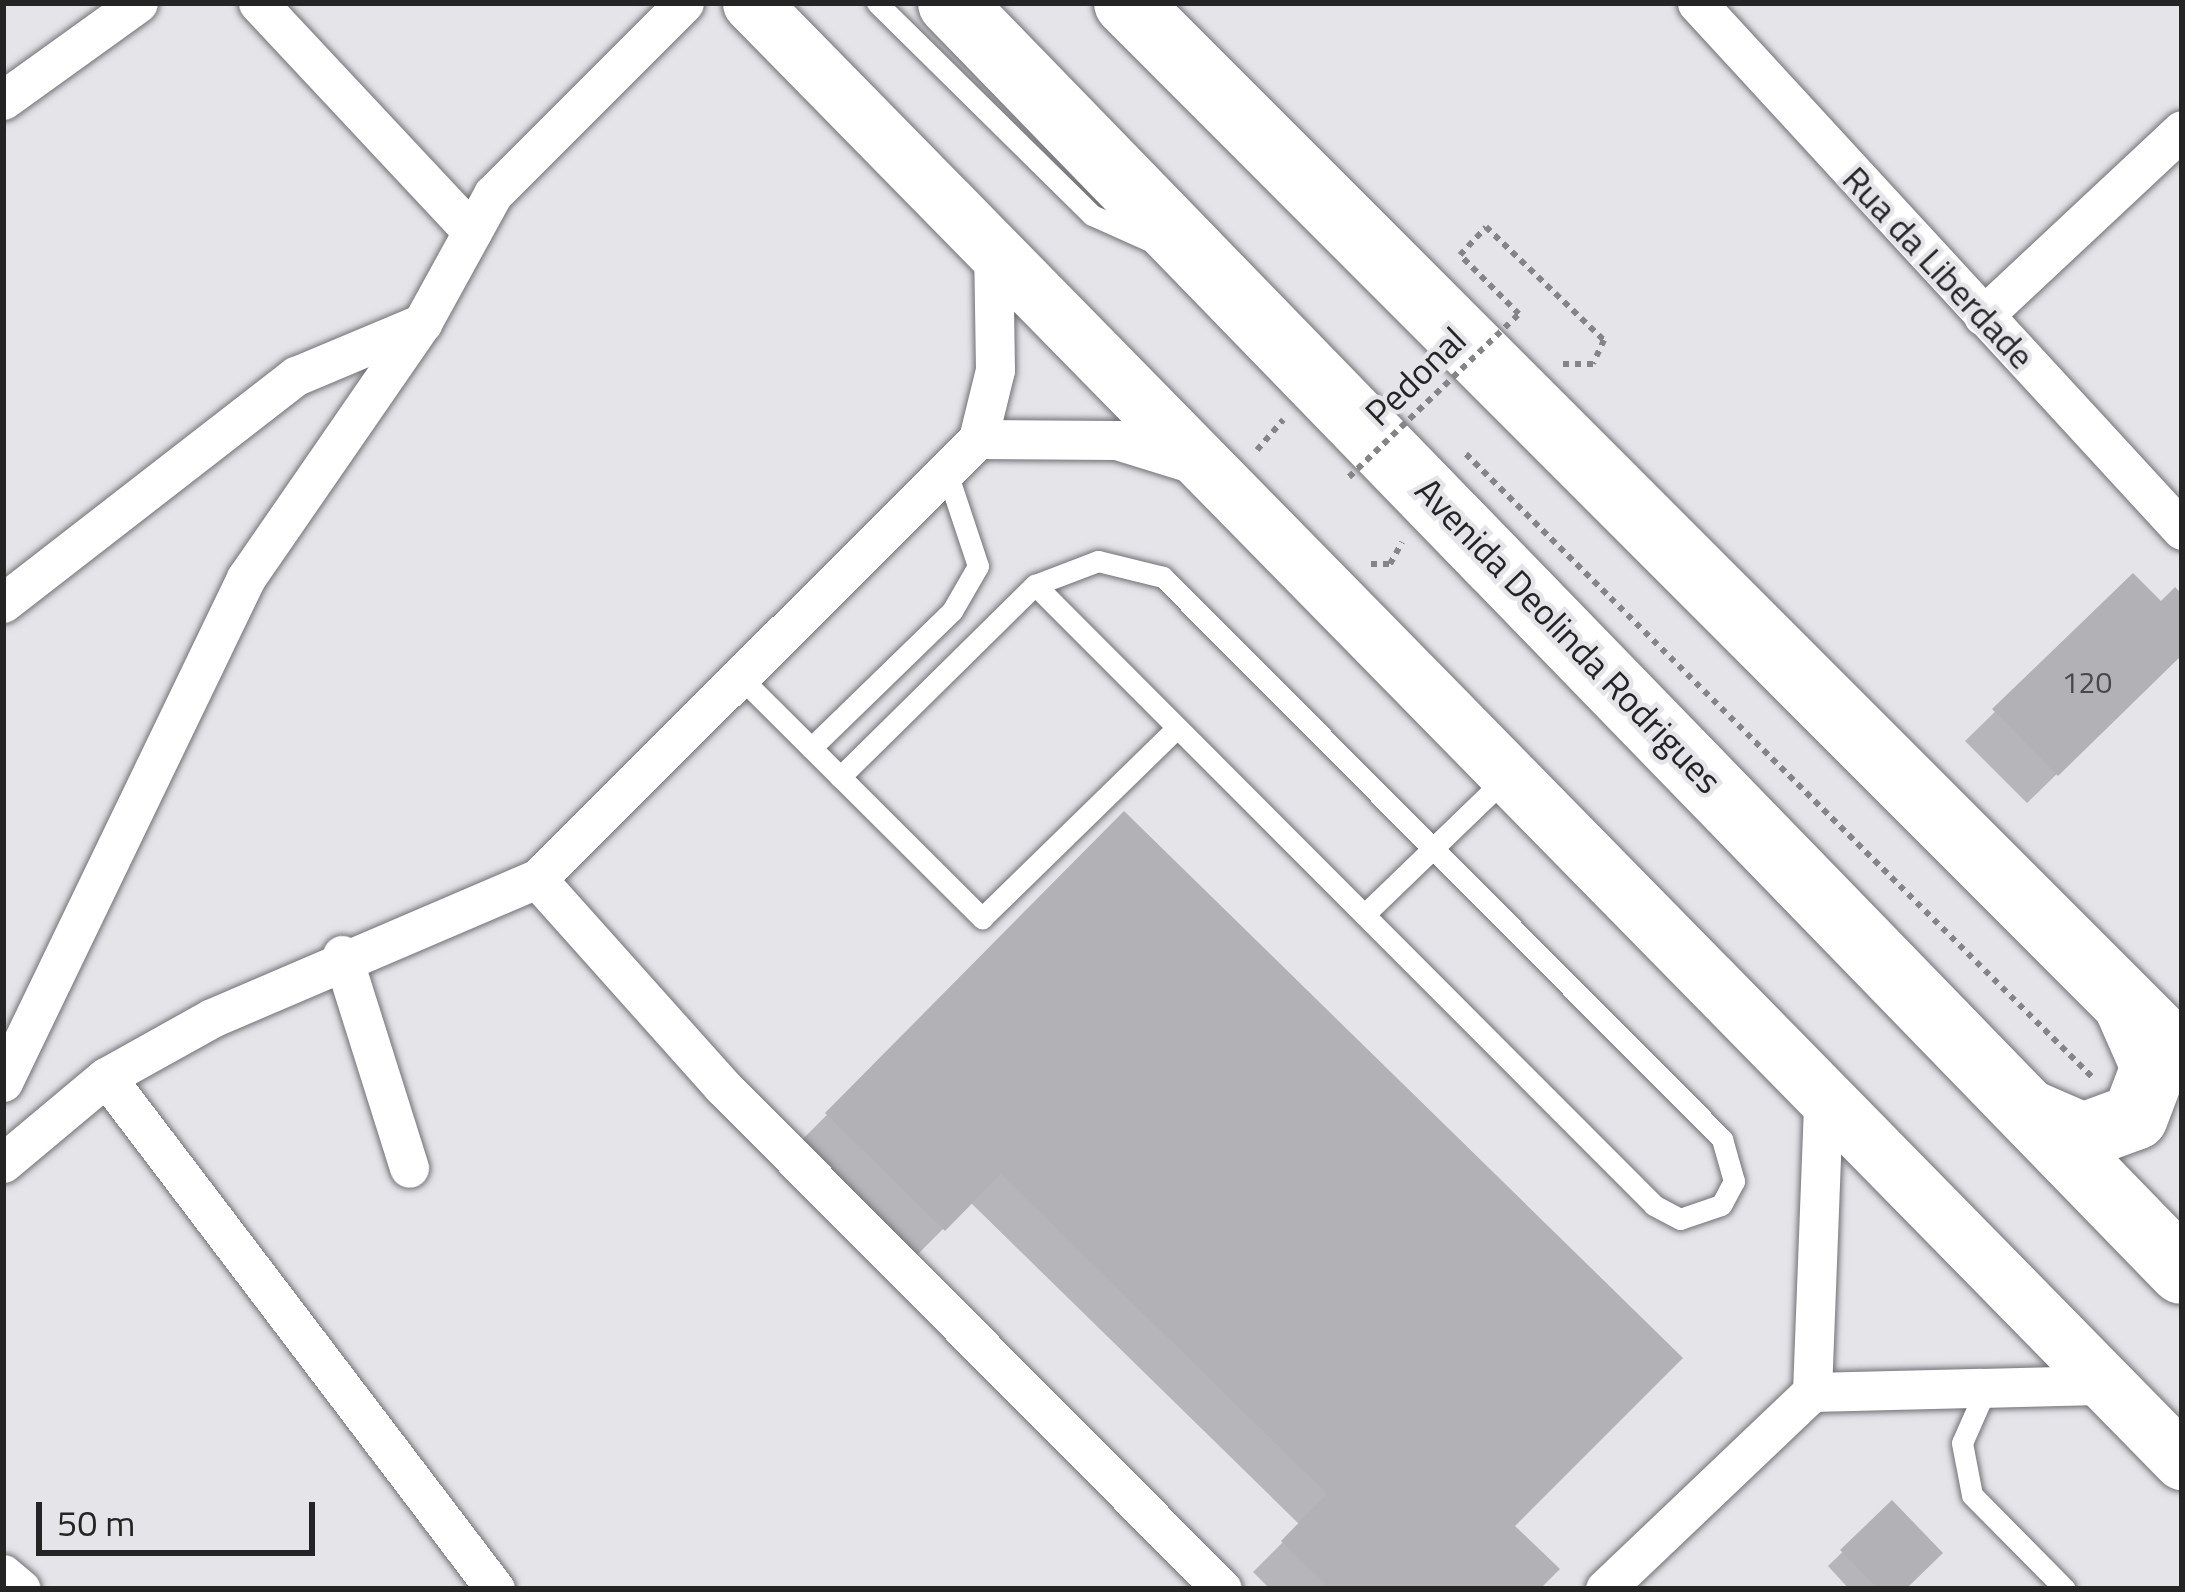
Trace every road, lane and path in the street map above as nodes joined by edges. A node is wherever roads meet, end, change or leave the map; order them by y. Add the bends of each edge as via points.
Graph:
1 (138, 3) edge
2 (258, 3) edge
3 (684, 3) edge
4 (751, 3) edge
5 (877, 3) edge
6 (951, 3) edge
7 (1126, 3) edge
8 (1697, 3) edge
9 (3, 100) edge
10 (2182, 130) edge
11 (472, 232) junction
12 (993, 248) junction
13 (1214, 268) junction
14 (1983, 316) junction
15 (422, 323) junction
16 (1562, 364) dead end
17 (1413, 402) dead end
18 (1430, 418) dead end
19 (1301, 424) dead end
20 (1447, 435) dead end
21 (978, 439) junction
22 (1261, 461) dead end
23 (1203, 467) junction
24 (946, 470) junction
25 (1362, 492) dead end
26 (1389, 522) dead end
27 (2182, 530) edge
28 (1361, 561) dead end
29 (1035, 585) junction
30 (3, 603) edge
31 (740, 677) junction
32 (1177, 728) junction
33 (811, 748) junction
34 (840, 777) junction
35 (1507, 777) junction
36 (1432, 850) junction
37 (537, 879) junction
38 (1366, 913) junction
39 (342, 955) junction
40 (2126, 1005) junction
41 (2182, 1059) edge
42 (106, 1077) junction
43 (2096, 1080) dead end
44 (3, 1082) edge
45 (1823, 1101) junction
46 (2030, 1113) junction
47 (13, 1157) edge
48 (409, 1168) dead end
49 (3, 1192) edge
50 (2182, 1270) edge
51 (1988, 1384) junction
52 (2109, 1385) junction
53 (1812, 1392) junction
54 (2182, 1461) edge
55 (3, 1574) edge
56 (22, 1589) edge
57 (495, 1589) edge
58 (1222, 1589) edge
59 (1606, 1589) edge
60 (2066, 1589) edge

1 - 9 street
2 - 11 street
3 - 11 street via 493,194
4 - 12 street
5 - 13 lane via 1092,215
6 - 13 highway, Avenida Deolinda Rodrigues
7 - 40 highway
8 - 14 street, Rua da Liberdade
10 - 14 street
11 - 15 street
12 - 21 street via 995,370
12 - 23 street
13 - 46 highway, Avenida Deolinda Rodrigues
14 - 27 street, Rua da Liberdade
15 - 30 street via 296,376
15 - 44 street via 246,578
16 - 25 path, Pedonal, bridge via 1593,364 1604,340 1486,227 1460,255 1519,314 1349,477
17 - 18 path
19 - 22 path via 1274,425
20 - 43 path
21 - 23 street via 1117,440
21 - 24 street
23 - 35 street
24 - 31 street
24 - 33 lane via 978,566 952,611
26 - 28 path via 1402,553
29 - 32 lane
29 - 34 lane
29 - 36 lane via 1097,561 1163,577
31 - 33 lane
31 - 37 street
32 - 34 lane via 982,918
32 - 38 lane
33 - 34 lane
35 - 36 lane
35 - 45 street
36 - 38 lane
36 - 38 lane via 1722,1139 1734,1180 1721,1205 1680,1219 1654,1205
37 - 39 street
37 - 58 street via 722,1086
39 - 42 street
39 - 48 street
40 - 41 highway
40 - 46 highway via 2154,1067 2134,1117 2083,1136
42 - 47 street
42 - 57 street
45 - 52 street
45 - 53 street
46 - 50 highway, Avenida Deolinda Rodrigues
47 - 49 street
51 - 52 street
51 - 53 street
51 - 60 lane via 1962,1443 1972,1495
52 - 54 street
53 - 59 street
55 - 56 street

